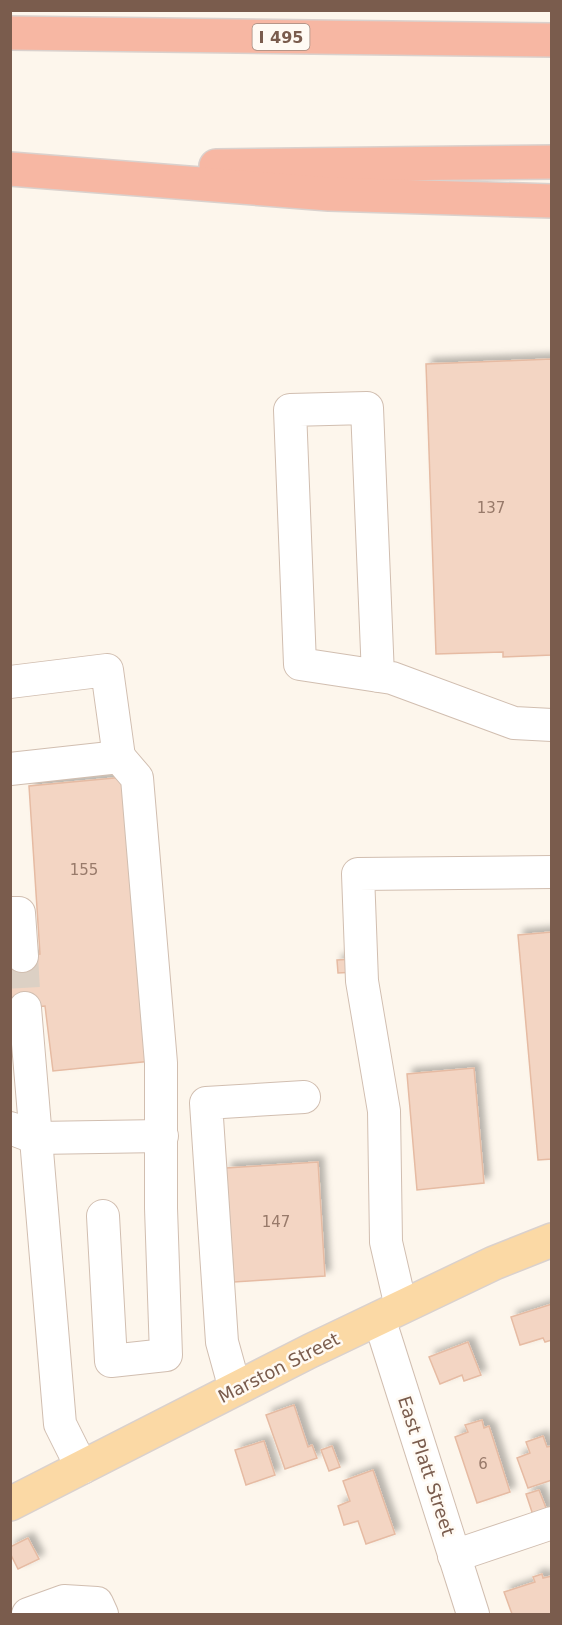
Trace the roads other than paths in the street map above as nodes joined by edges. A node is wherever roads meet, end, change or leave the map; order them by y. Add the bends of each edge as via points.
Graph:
1 (10, 33) edge
2 (552, 40) edge
3 (552, 162) edge
4 (10, 169) edge
5 (552, 201) edge
6 (378, 676) junction
7 (10, 682) edge
8 (552, 725) edge
9 (118, 757) junction
10 (10, 769) edge
11 (552, 872) edge
12 (10, 913) edge
13 (22, 956) tunnel mouth
14 (25, 1008) tunnel mouth
15 (304, 1096) dead end
16 (23, 1133) edge
17 (162, 1136) junction
18 (103, 1216) dead end
19 (552, 1240) edge
20 (390, 1313) junction
21 (235, 1389) junction
22 (82, 1468) junction
23 (10, 1504) edge
24 (552, 1523) edge
25 (454, 1556) junction
26 (28, 1614) edge
27 (102, 1614) edge
28 (473, 1614) edge

1 - 2 highway, I 495
3 - 4 highway
4 - 5 highway via 329,194
6 - 6 street via 367,408 291,410 300,664
6 - 8 street via 514,723
7 - 9 street via 107,670
9 - 10 street
9 - 17 street via 137,778 161,1063
11 - 20 street, East Platt Street via 358,874 362,981 384,1111
12 - 13 street via 19,913
14 - 16 street
15 - 21 street via 206,1103 222,1342
16 - 17 street
16 - 22 street via 60,1424
17 - 18 street via 166,1355 111,1361
19 - 20 main road, Marston Street
20 - 21 main road, Marston Street
20 - 25 street, East Platt Street
21 - 22 main road, Marston Street
22 - 23 main road, Marston Street
24 - 25 street
25 - 28 street, East Platt Street
26 - 27 street via 63,1601 97,1604

